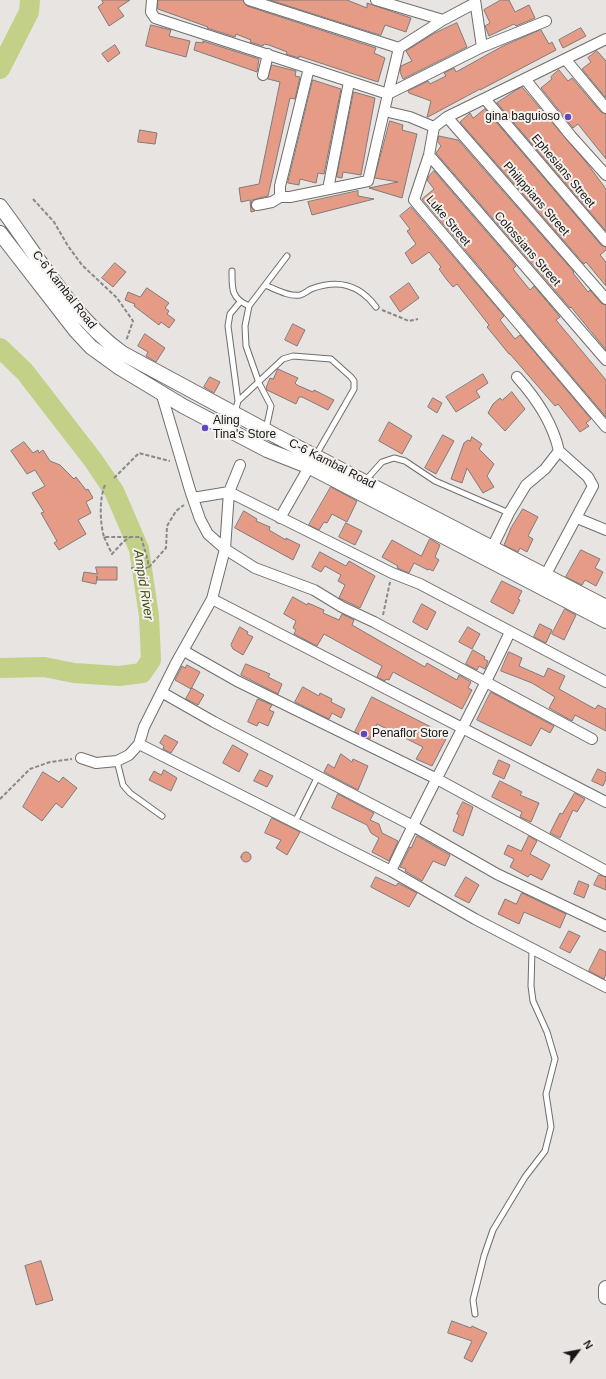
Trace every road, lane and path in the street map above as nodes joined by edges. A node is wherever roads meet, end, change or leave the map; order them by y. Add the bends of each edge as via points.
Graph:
1 (152, 0) edge
2 (249, 0) edge
3 (376, 0) edge
4 (475, 1) edge
5 (443, 20) junction
6 (546, 21) dead end
7 (603, 41) edge
8 (482, 47) junction
9 (399, 48) junction
10 (606, 51) edge
11 (268, 54) junction
12 (566, 60) junction
13 (309, 68) junction
14 (263, 75) dead end
15 (525, 79) junction
16 (349, 82) junction
17 (388, 94) junction
18 (485, 98) junction
19 (606, 108) edge
20 (384, 111) junction
21 (447, 117) junction
22 (434, 128) junction
23 (429, 155) junction
24 (606, 175) edge
25 (328, 189) junction
26 (280, 197) junction
27 (33, 199) dead end
28 (257, 205) dead end
29 (0, 206) edge
30 (0, 233) edge
31 (606, 241) edge
32 (287, 256) dead end
33 (232, 270) dead end
34 (265, 285) junction
35 (606, 299) edge
36 (240, 302) junction
37 (249, 306) junction
38 (376, 307) joint
39 (418, 319) dead end
40 (122, 353) junction
41 (606, 360) edge
42 (517, 377) dead end
43 (258, 383) junction
44 (161, 392) junction
45 (238, 401) junction
46 (235, 415) junction
47 (606, 427) edge
48 (265, 430) junction
49 (559, 451) junction
50 (313, 461) junction
51 (181, 464) junction
52 (240, 465) dead end
53 (114, 478) dead end
54 (365, 481) junction
55 (105, 485) dead end
56 (229, 492) junction
57 (192, 498) junction
58 (509, 513) junction
59 (280, 518) junction
60 (577, 518) junction
61 (606, 530) edge
62 (104, 537) junction
63 (130, 537) junction
64 (225, 549) junction
65 (490, 554) junction
66 (131, 568) dead end
67 (148, 568) junction
68 (392, 573) junction
69 (545, 576) junction
70 (212, 599) junction
71 (606, 607) edge
72 (606, 622) edge
73 (382, 627) junction
74 (510, 632) junction
75 (184, 651) junction
76 (606, 682) edge
77 (486, 684) junction
78 (163, 693) junction
79 (464, 729) junction
80 (592, 739) dead end
81 (138, 744) junction
82 (81, 758) joint
83 (117, 760) junction
84 (318, 776) junction
85 (436, 779) junction
86 (0, 799) edge
87 (606, 802) edge
88 (162, 816) dead end
89 (295, 822) junction
90 (412, 826) junction
91 (391, 871) junction
92 (606, 871) edge
93 (606, 926) edge
94 (532, 950) junction
95 (606, 988) edge
96 (606, 1288) edge
97 (606, 1297) edge
98 (475, 1314) dead end

1 - 11 street via 151,12 155,18
2 - 9 street
3 - 5 street
4 - 5 street
4 - 8 street
5 - 9 street
6 - 8 street
7 - 10 street
7 - 12 street
8 - 17 street
9 - 17 street
11 - 13 street
11 - 14 street
12 - 15 street
12 - 19 street
13 - 16 street
13 - 26 street via 280,186
15 - 18 street
15 - 24 street
16 - 17 street
16 - 25 street
17 - 20 street
18 - 21 street
18 - 31 street, Ephesians Street
20 - 22 street via 410,117
20 - 25 street via 368,181
21 - 22 street
21 - 35 street, Philippians Street
22 - 23 street, Luke Street
23 - 41 street, Colossians Street
23 - 47 street, Luke Street via 414,200 417,205
25 - 26 street
26 - 28 street via 272,202
27 - 40 path via 54,222 82,265 117,298 133,321
29 - 40 main road, C-6 Kambal Road via 81,315 108,343
30 - 44 main road, C-6 Kambal Road via 91,347
32 - 34 lane
33 - 36 lane via 232,289
34 - 37 lane
34 - 38 lane via 284,294 299,295 323,286 344,284 361,290
36 - 37 lane
36 - 45 lane via 230,314 228,326
37 - 43 lane via 246,346
38 - 39 path via 409,321
40 - 46 main road, C-6 Kambal Road
42 - 49 street via 544,414
43 - 45 lane
43 - 48 lane via 271,406
43 - 50 lane via 280,362 293,356 331,359 354,381 354,389
44 - 50 main road, C-6 Kambal Road via 267,450
44 - 51 street
45 - 46 lane
46 - 48 main road, C-6 Kambal Road
48 - 50 main road, C-6 Kambal Road
49 - 58 street via 545,469 526,486
49 - 60 street via 588,477 593,486
50 - 54 main road, C-6 Kambal Road
50 - 59 street
50 - 65 main road, C-6 Kambal Road
51 - 53 path via 139,453
51 - 57 street
52 - 56 street
54 - 58 lane via 382,462 394,458 405,461 435,481
54 - 65 main road, C-6 Kambal Road
55 - 62 path via 102,491 100,523
56 - 57 street
56 - 59 street
56 - 64 street
57 - 64 street via 208,534
57 - 67 path via 172,517 167,526 166,548
58 - 65 street
59 - 68 street
60 - 61 street
60 - 69 street
62 - 63 path
62 - 63 path via 112,554
63 - 67 path via 141,537
64 - 70 street
64 - 73 street via 255,568 314,590
65 - 69 main road, C-6 Kambal Road
65 - 72 main road, C-6 Kambal Road
66 - 67 path
68 - 73 path
68 - 74 street via 420,584
69 - 71 main road, C-6 Kambal Road
70 - 75 street
70 - 79 street
73 - 77 street
74 - 76 street
74 - 77 street
75 - 78 street
75 - 85 street via 237,681
77 - 79 street
77 - 80 street
78 - 81 street via 144,727
78 - 84 street
79 - 85 street
79 - 87 street
81 - 83 street via 129,755
81 - 89 street
82 - 83 street via 96,764
82 - 86 path via 50,762 30,769
83 - 88 lane via 123,784 130,793
84 - 89 lane
84 - 90 street
85 - 90 street
85 - 92 street
89 - 91 street
90 - 91 street
90 - 93 street via 497,874
91 - 94 street
94 - 95 street
94 - 98 lane via 533,1001 547,1032 555,1059 546,1094 551,1126 545,1151 525,1177 493,1230 473,1300
96 - 97 main road

